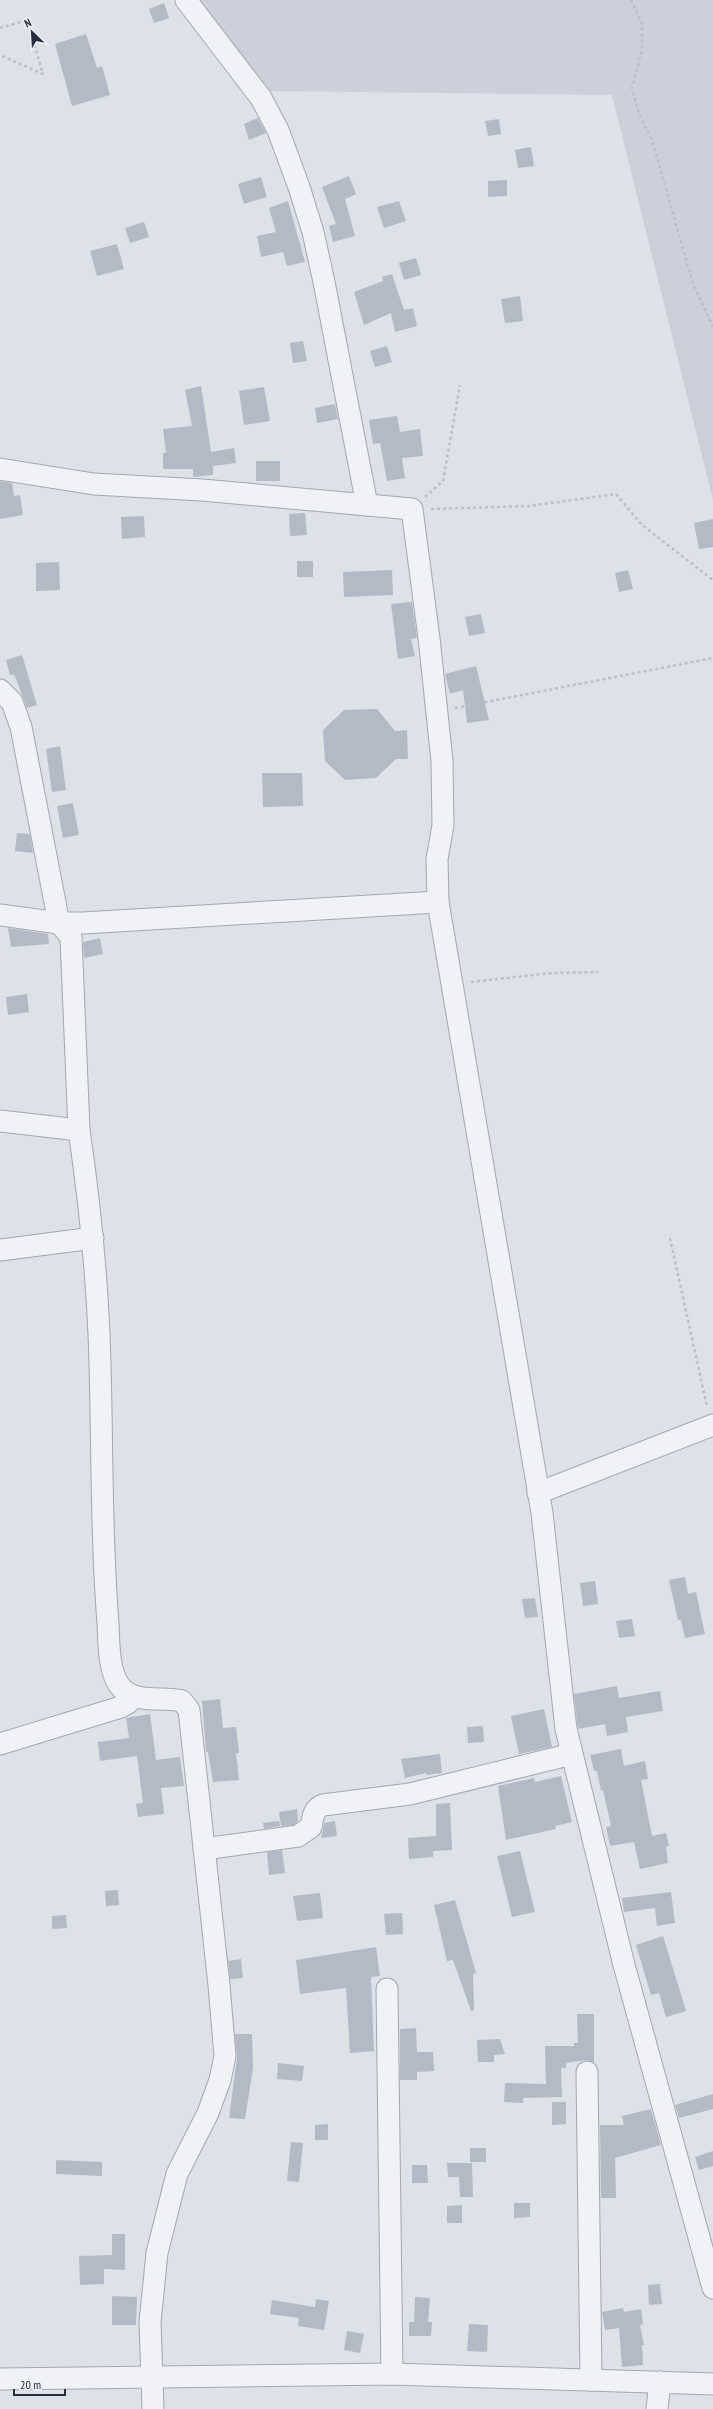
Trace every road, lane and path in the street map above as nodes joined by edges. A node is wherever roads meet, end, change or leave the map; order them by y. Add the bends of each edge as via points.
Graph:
1 (186, 0) edge
2 (631, 0) edge
3 (0, 28) edge
4 (0, 54) edge
5 (713, 327) edge
6 (460, 385) dead end
7 (0, 469) edge
8 (367, 505) junction
9 (412, 509) junction
10 (713, 580) edge
11 (713, 658) edge
12 (0, 690) edge
13 (436, 711) junction
14 (438, 902) junction
15 (0, 915) edge
16 (59, 923) junction
17 (598, 972) dead end
18 (452, 984) junction
19 (0, 1121) edge
20 (79, 1130) junction
21 (93, 1238) junction
22 (670, 1238) dead end
23 (0, 1250) edge
24 (713, 1425) edge
25 (538, 1493) junction
26 (133, 1697) junction
27 (0, 1744) edge
28 (572, 1754) junction
29 (204, 1849) junction
30 (387, 1989) dead end
31 (587, 2072) dead end
32 (713, 2288) edge
33 (392, 2374) junction
34 (152, 2376) junction
35 (0, 2379) edge
36 (591, 2380) junction
37 (660, 2382) junction
38 (713, 2384) edge
39 (153, 2409) edge
40 (657, 2409) edge

1 - 8 street via 261,98 278,130 299,187 313,232 324,282
2 - 5 path via 642,24 642,51 632,88 639,114 652,140 693,284
3 - 4 path via 27,20 43,74
6 - 9 path via 443,481
7 - 8 street via 94,484 202,490
8 - 9 street
9 - 10 path via 529,506 616,494 642,525
9 - 13 street
11 - 13 path
12 - 16 street via 12,702 21,727
13 - 14 street via 442,761 443,825 437,859
14 - 16 street
14 - 18 street
15 - 16 street
16 - 20 street via 71,937
17 - 18 path via 552,973
18 - 25 street
19 - 20 street
20 - 21 street
21 - 23 street
21 - 26 street via 99,1333 109,1642 113,1670 118,1683 126,1694
22 - 24 path via 703,1394
24 - 25 street
25 - 28 street via 558,1669
26 - 27 street via 121,1707
26 - 29 street via 182,1701 189,1710
28 - 29 street via 410,1794 323,1805 314,1812 311,1827 298,1836
28 - 32 street via 624,1966
29 - 34 street via 224,2056 220,2080 208,2113 177,2174 156,2253 150,2322
30 - 33 street
31 - 36 street
33 - 34 street
33 - 36 street
34 - 35 street
34 - 39 street
36 - 37 street
37 - 38 street
37 - 40 street

